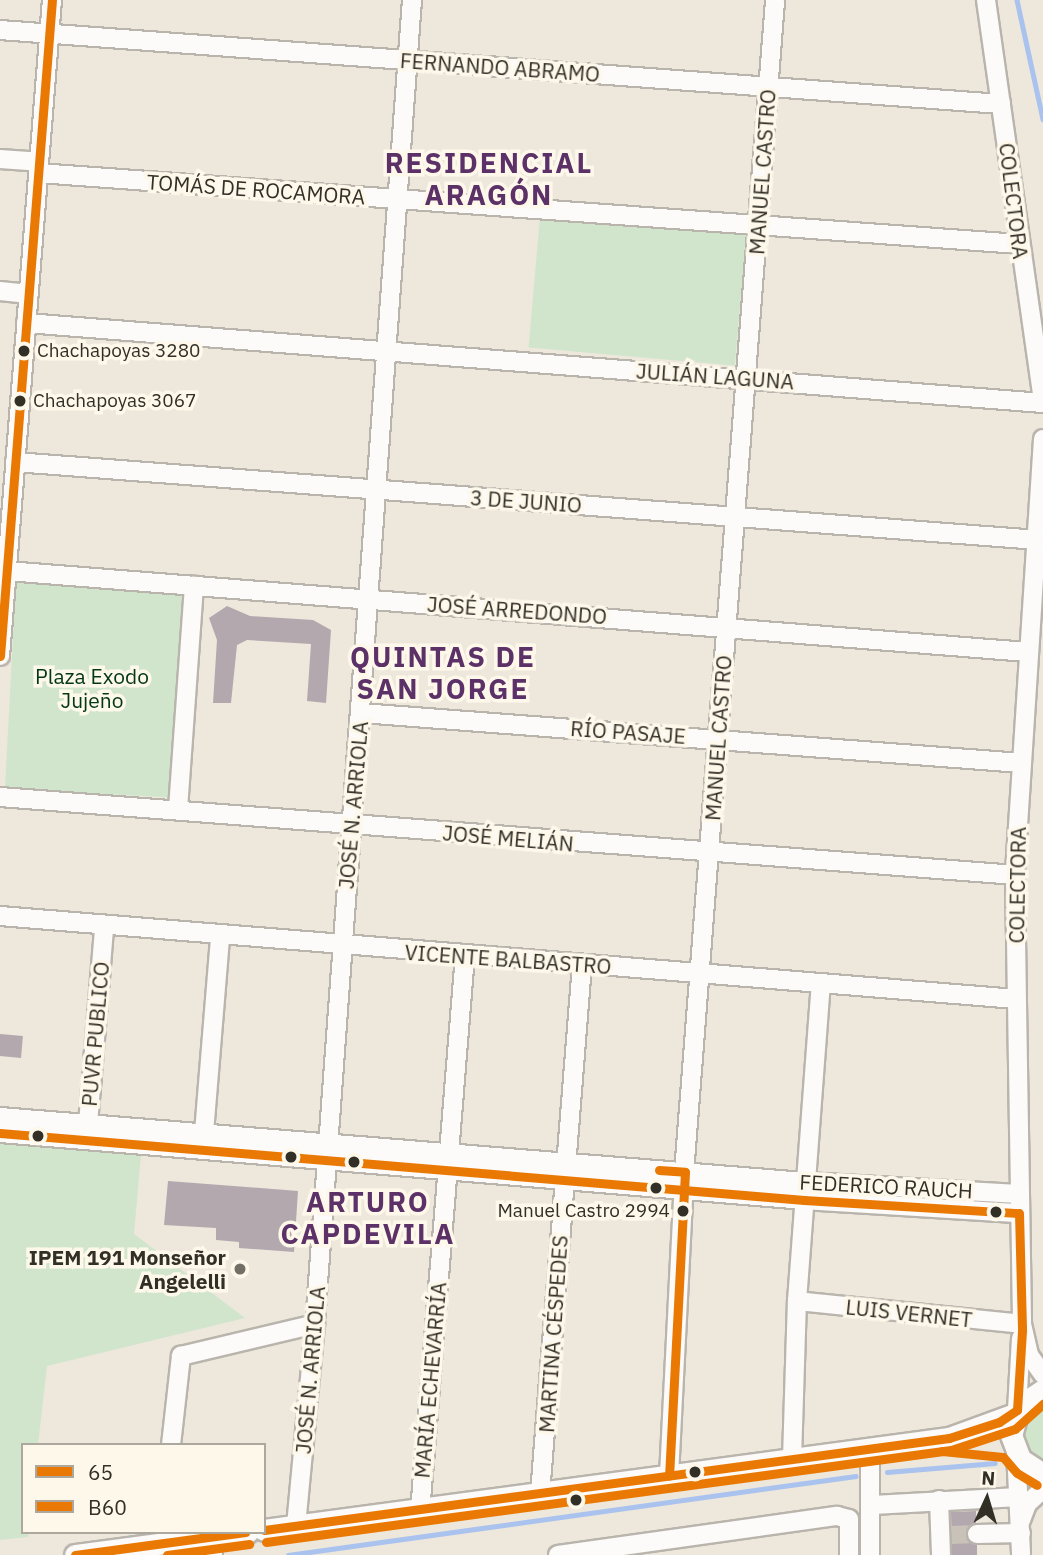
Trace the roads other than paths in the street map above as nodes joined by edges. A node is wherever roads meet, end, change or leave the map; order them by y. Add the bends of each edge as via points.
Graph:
1 (52, 0) edge
2 (412, 0) edge
3 (775, 0) edge
4 (986, 0) edge
5 (0, 30) edge
6 (49, 33) junction
7 (408, 60) junction
8 (768, 88) junction
9 (1001, 104) junction
10 (0, 159) edge
11 (39, 168) junction
12 (398, 199) junction
13 (757, 225) junction
14 (1018, 244) junction
15 (0, 292) edge
16 (29, 294) junction
17 (26, 323) junction
18 (387, 352) junction
19 (747, 379) junction
20 (1043, 402) edge
21 (1043, 439) edge
22 (8, 441) edge
23 (15, 462) junction
24 (377, 490) junction
25 (735, 517) junction
26 (1037, 540) junction
27 (4, 549) edge
28 (7, 571) junction
29 (194, 586) junction
30 (369, 599) junction
31 (727, 626) junction
32 (1028, 652) junction
33 (0, 654) edge
34 (361, 713) junction
35 (718, 739) junction
36 (1021, 763) junction
37 (0, 797) edge
38 (178, 809) junction
39 (351, 826) junction
40 (710, 854) junction
41 (1015, 875) junction
42 (0, 916) edge
43 (104, 927) junction
44 (220, 936) junction
45 (340, 946) junction
46 (465, 955) junction
47 (582, 965) junction
48 (700, 974) junction
49 (821, 983) junction
50 (1016, 999) junction
51 (0, 1117) edge
52 (0, 1133) edge
53 (87, 1133) junction
54 (203, 1142) junction
55 (327, 1152) junction
56 (448, 1163) junction
57 (566, 1171) junction
58 (685, 1181) junction
59 (805, 1182) junction
60 (1019, 1194) junction
61 (804, 1200) junction
62 (1019, 1213) junction
63 (797, 1301) junction
64 (315, 1324) junction
65 (1022, 1328) junction
66 (1043, 1374) edge
67 (1043, 1390) edge
68 (1016, 1412) junction
69 (949, 1438) junction
70 (171, 1443) edge
71 (870, 1448) junction
72 (1015, 1449) junction
73 (792, 1459) junction
74 (1043, 1474) edge
75 (669, 1476) junction
76 (1043, 1489) edge
77 (540, 1494) junction
78 (1019, 1497) junction
79 (939, 1500) junction
80 (873, 1505) junction
81 (420, 1511) junction
82 (296, 1526) junction
83 (1021, 1528) junction
84 (266, 1530) edge
85 (242, 1534) edge
86 (976, 1534) tunnel mouth
87 (165, 1537) edge
88 (212, 1546) edge
89 (75, 1555) edge
90 (558, 1555) edge
91 (849, 1555) edge
92 (870, 1555) edge
93 (941, 1555) edge
94 (1021, 1555) edge

1 - 6 street
2 - 7 street, JOSÉ N. ARRIOLA
3 - 8 street, MANUEL CASTRO
4 - 9 street, COLECTORA
5 - 6 street, FERNANDO ABRAMO
6 - 7 street, FERNANDO ABRAMO
6 - 11 street
7 - 8 street, FERNANDO ABRAMO
7 - 12 street, JOSÉ N. ARRIOLA
8 - 9 street, FERNANDO ABRAMO
8 - 13 street, MANUEL CASTRO
9 - 14 street, COLECTORA
10 - 11 street, TOMÁS DE ROCAMORA
11 - 12 street, TOMÁS DE ROCAMORA
11 - 16 street
12 - 13 street, TOMÁS DE ROCAMORA
12 - 18 street, JOSÉ N. ARRIOLA
13 - 14 street, TOMÁS DE ROCAMORA
13 - 19 street, MANUEL CASTRO
14 - 20 street, COLECTORA
15 - 16 street
16 - 17 street
17 - 18 street, JULIÁN LAGUNA
17 - 22 street
18 - 19 street, JULIÁN LAGUNA
18 - 24 street, JOSÉ N. ARRIOLA
19 - 20 street, JULIÁN LAGUNA
19 - 25 street, MANUEL CASTRO
21 - 26 street, COLECTORA
22 - 23 street
23 - 24 street, 3 DE JUNIO
23 - 27 street
24 - 25 street, 3 DE JUNIO
24 - 30 street, JOSÉ N. ARRIOLA
25 - 26 street, 3 DE JUNIO
25 - 31 street, MANUEL CASTRO
26 - 32 street, COLECTORA
27 - 28 street
28 - 29 street, JOSÉ ARREDONDO
28 - 33 street
29 - 30 street, JOSÉ ARREDONDO
29 - 38 street
30 - 31 street, JOSÉ ARREDONDO
30 - 34 street, JOSÉ N. ARRIOLA
31 - 32 street, JOSÉ ARREDONDO
31 - 35 street, MANUEL CASTRO
32 - 36 street, COLECTORA
34 - 35 street, RÍO PASAJE
34 - 39 street, JOSÉ N. ARRIOLA
35 - 36 street, RÍO PASAJE
35 - 40 street, MANUEL CASTRO
36 - 41 street, COLECTORA
37 - 38 street, JOSÉ MELIÁN
38 - 39 street, JOSÉ MELIÁN
39 - 40 street, JOSÉ MELIÁN
39 - 45 street, JOSÉ N. ARRIOLA
40 - 41 street, JOSÉ MELIÁN
40 - 48 street, MANUEL CASTRO
41 - 50 street, COLECTORA
42 - 43 street, VICENTE BALBASTRO
43 - 44 street, VICENTE BALBASTRO
43 - 53 street, PUVR PUBLICO
44 - 45 street, VICENTE BALBASTRO
44 - 54 street
45 - 46 street, VICENTE BALBASTRO
45 - 55 street, JOSÉ N. ARRIOLA
46 - 47 street, VICENTE BALBASTRO
46 - 56 street, MARÍA ECHEVARRÍA
47 - 48 street, VICENTE BALBASTRO
47 - 57 street, MARTINA CÉSPEDES
48 - 49 street, VICENTE BALBASTRO
48 - 58 street, MANUEL CASTRO
49 - 50 street, VICENTE BALBASTRO
49 - 59 street
50 - 60 street, COLECTORA
51 - 53 street, FEDERICO RAUCH
52 - 53 street, FEDERICO RAUCH
53 - 54 street, FEDERICO RAUCH
54 - 55 street, FEDERICO RAUCH
55 - 56 street, FEDERICO RAUCH
55 - 64 street, JOSÉ N. ARRIOLA
56 - 57 street, FEDERICO RAUCH
56 - 81 street, MARÍA ECHEVARRÍA
57 - 58 street, FEDERICO RAUCH
57 - 77 street, MARTINA CÉSPEDES
58 - 59 street, FEDERICO RAUCH
58 - 61 street, FEDERICO RAUCH
58 - 75 street, MANUEL CASTRO
59 - 60 street, FEDERICO RAUCH
59 - 61 street
60 - 62 street, COLECTORA
61 - 62 street, FEDERICO RAUCH
61 - 63 street
62 - 65 street, COLECTORA
63 - 65 street, LUIS VERNET
63 - 73 street
64 - 70 street via 188,1352 177,1364
64 - 82 street, JOSÉ N. ARRIOLA
65 - 66 street, COLECTORA via 1029,1356
65 - 68 street, COLECTORA
67 - 68 main road
68 - 69 main road
68 - 72 main road via 1011,1435
69 - 71 main road
69 - 72 main road
71 - 73 main road
71 - 80 street
72 - 74 main road via 1025,1464
72 - 78 street
73 - 75 main road
75 - 77 main road
76 - 83 street via 1027,1504
77 - 81 main road
78 - 79 street
78 - 83 street
79 - 80 street
79 - 93 street via 945,1535
80 - 92 street
81 - 82 main road
82 - 84 main road
83 - 86 street
83 - 94 street
85 - 88 main road
87 - 88 main road
87 - 89 main road
90 - 91 street via 837,1516 849,1519

